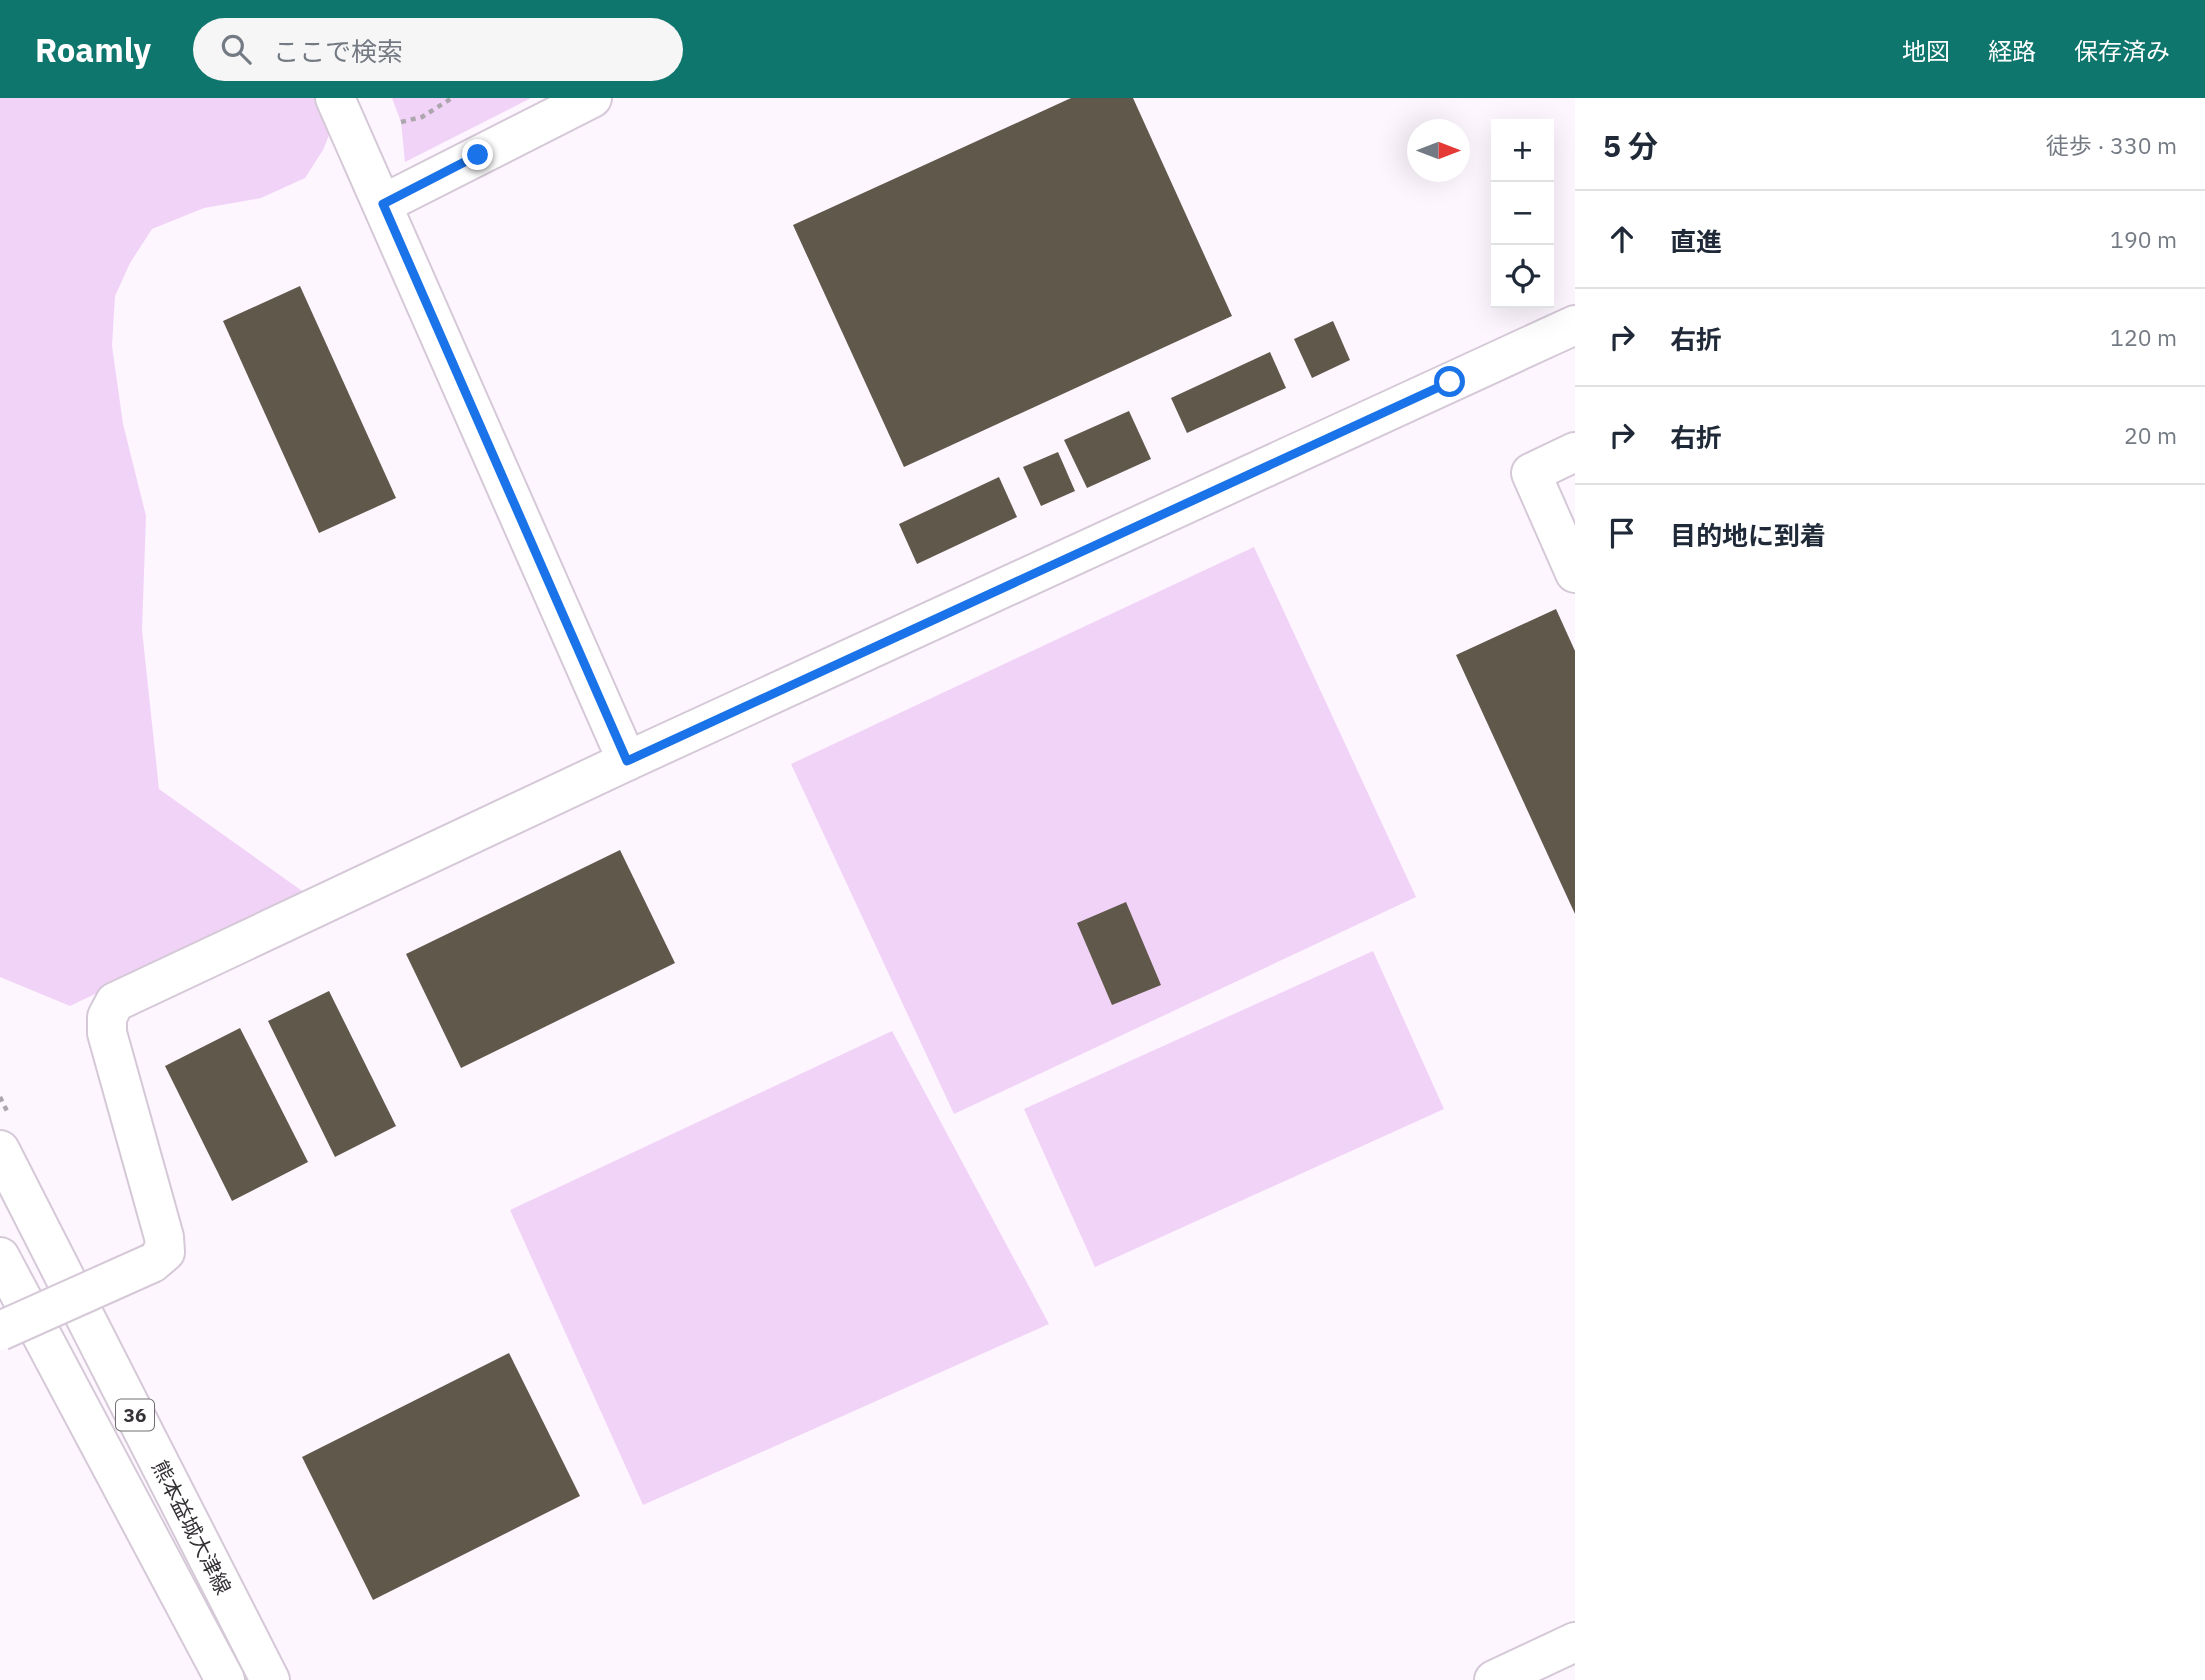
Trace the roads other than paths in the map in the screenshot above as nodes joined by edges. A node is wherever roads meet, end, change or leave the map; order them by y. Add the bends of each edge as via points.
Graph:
1 (335, 98) edge
2 (592, 98) edge
3 (383, 204) junction
4 (1575, 325) edge
5 (1575, 452) edge
6 (1575, 573) edge
7 (627, 761) junction
8 (0, 1150) edge
9 (0, 1257) edge
10 (0, 1331) edge
11 (1575, 1642) edge
12 (225, 1680) edge
13 (270, 1680) edge
14 (1494, 1680) edge

1 - 3 street
2 - 3 street
3 - 7 street
4 - 7 street
5 - 6 street via 1531,473
7 - 10 street, bridge via 114,1002 107,1017 107,1033 165,1252
8 - 13 street, 熊本益城大津線 / 36
9 - 12 street, 熊本益城大津線 / 36
11 - 14 street

